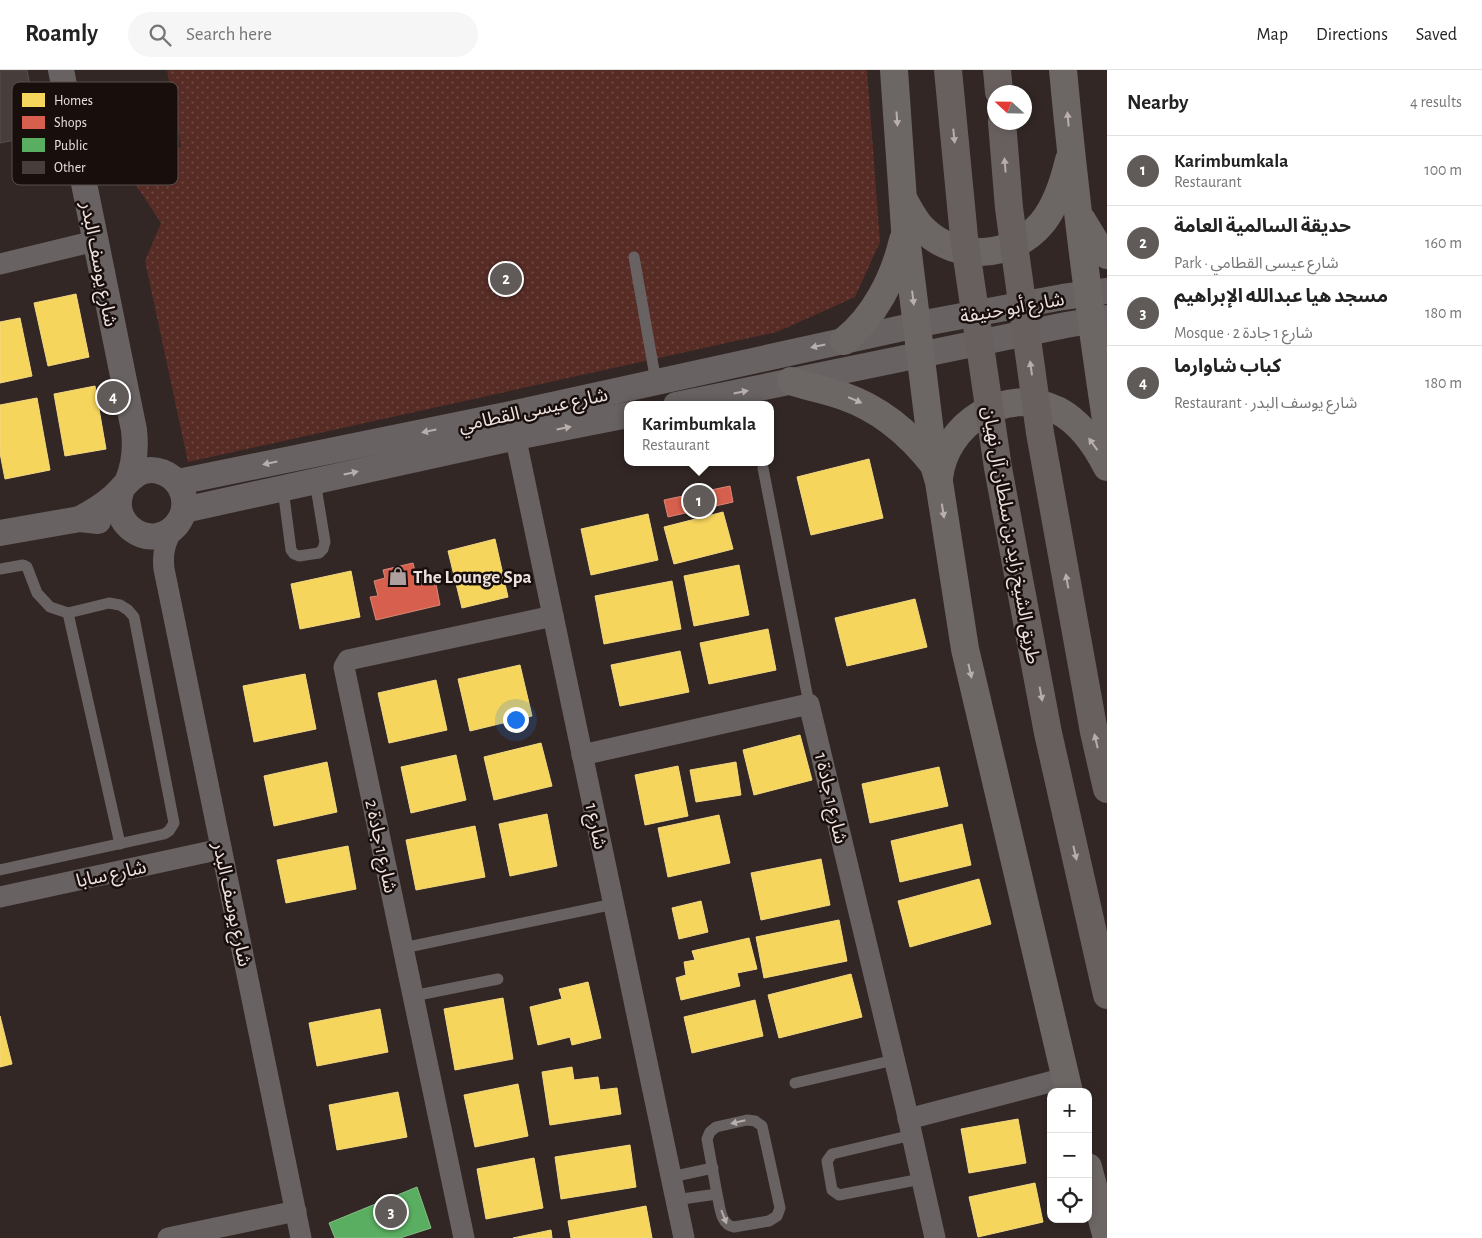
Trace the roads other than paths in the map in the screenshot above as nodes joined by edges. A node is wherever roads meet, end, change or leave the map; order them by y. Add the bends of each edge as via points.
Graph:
1 (894, 70) edge
2 (948, 70) edge
3 (997, 70) edge
4 (1063, 70) edge
5 (998, 85) edge
6 (1003, 130) edge
7 (84, 185) edge
8 (1066, 204) junction
9 (907, 215) junction
10 (95, 241) junction
11 (1107, 255) edge
12 (634, 257) dead end
13 (0, 264) edge
14 (1086, 294) edge
15 (1088, 321) edge
16 (923, 323) junction
17 (844, 341) junction
18 (926, 354) junction
19 (791, 381) junction
20 (656, 382) junction
21 (695, 401) edge
22 (624, 414) edge
23 (513, 426) junction
24 (1107, 427) edge
25 (134, 430) junction
26 (941, 464) junction
27 (1107, 467) edge
28 (763, 468) dead end
29 (173, 478) junction
30 (315, 481) junction
31 (125, 484) junction
32 (283, 489) junction
33 (80, 519) junction
34 (179, 519) junction
35 (133, 530) junction
36 (0, 533) edge
37 (0, 569) edge
38 (164, 570) junction
39 (68, 614) junction
40 (553, 616) junction
41 (809, 704) junction
42 (582, 756) junction
43 (1107, 789) edge
44 (120, 844) junction
45 (222, 849) junction
46 (0, 870) edge
47 (0, 898) edge
48 (614, 904) junction
49 (403, 948) junction
50 (498, 979) dead end
51 (1107, 995) edge
52 (413, 996) junction
53 (894, 1060) junction
54 (795, 1083) dead end
55 (1067, 1085) edge
56 (910, 1127) junction
57 (713, 1168) junction
58 (671, 1177) junction
59 (1091, 1178) edge
60 (922, 1179) junction
61 (717, 1194) junction
62 (675, 1200) junction
63 (296, 1211) junction
64 (168, 1238) edge
65 (301, 1238) edge
66 (464, 1238) edge
67 (684, 1238) edge
68 (935, 1238) edge
69 (1107, 1238) edge

1 -> 9 main road
2 -> 51 highway, طريق الشيخ زايد بن سلطان آل نهيان via 964,237 998,468 1048,733
3 - 5 highway
8 -> 4 main road via 1071,154
43 -> 6 highway via 1040,433 1009,208
7 - 10 street, شارع يوسف البدر
8 - 9 main road via 1049,212 1042,223 1022,240 1010,247 984,252 958,250 945,245
8 - 11 main road
8 - 14 main road
9 -> 16 main road
9 - 17 main road via 895,266 884,290 866,318
10 - 13 street
10 - 25 street, شارع يوسف البدر
12 - 20 lane
14 - 15 main road
14 - 16 street, شارع أبو حنيفة
15 - 18 street, شارع أبو حنيفة
15 - 24 main road
16 - 17 street, شارع عيسى القطامي
16 - 18 main road
17 -> 20 street, شارع عيسى القطامي
18 - 19 street
18 - 26 main road
21 -> 19 street
19 -> 26 main road via 842,395 873,409
20 - 23 street, شارع عيسى القطامي
23 -> 22 street, شارع عيسى القطامي
23 -> 29 street, شارع عيسى القطامي
30 -> 23 street, شارع عيسى القطامي
23 - 40 street, شارع 1
25 - 29 street, شارع يوسف البدر via 148,454
25 - 31 street, شارع يوسف البدر via 135,455
27 -> 26 main road via 1076,423 1061,412 1032,403 1008,403 974,418 961,430
26 -> 55 main road via 965,649
28 - 41 lane
29 - 31 street via 158,470 147,470
29 - 34 street via 185,500
30 - 32 street, شارع عيسى القطامي
30 - 32 lane via 325,542 319,553 299,556 290,550
31 - 33 street via 103,506
31 - 35 street via 119,498 119,509 122,519
32 - 34 street, شارع عيسى القطامي
33 - 35 street via 111,522
33 - 36 street
34 - 35 street via 166,533 156,536 146,536
34 - 38 street, شارع يوسف البدر via 164,548
35 - 38 street, شارع يوسف البدر via 153,549
37 - 39 lane via 23,564 37,593 50,606
38 - 45 street, شارع يوسف البدر
39 - 44 lane
39 - 44 lane via 109,603 120,605 134,617 174,823 164,834
40 - 42 street, شارع 1
40 - 49 street, شارع 1 جادة 2 via 345,663
41 - 42 street
41 - 53 street, شارع 1 جادة 1
42 - 48 street, شارع 1
44 - 46 lane
45 - 47 street, شارع سابا
45 - 63 street, شارع يوسف البدر
48 - 49 lane
48 - 58 street, شارع 1
49 - 52 street, شارع 1 جادة 2
50 - 52 lane
52 - 66 street, شارع 1 جادة 2
53 - 54 lane
53 - 56 street, شارع 1 جادة 1
55 - 56 street
56 - 60 street, شارع 1 جادة 1
56 - 60 lane via 832,1154 827,1161 832,1190 840,1195
57 - 58 lane
57 - 61 lane
61 -> 57 lane via 728,1226 769,1221 777,1216 780,1208 762,1126 756,1121 716,1127 710,1132 707,1139
58 - 62 street, شارع 1
59 - 69 main road
60 - 68 street, شارع 1 جادة 1
61 - 62 lane
62 - 67 street, شارع 1
63 - 64 street
63 - 65 street, شارع يوسف البدر

